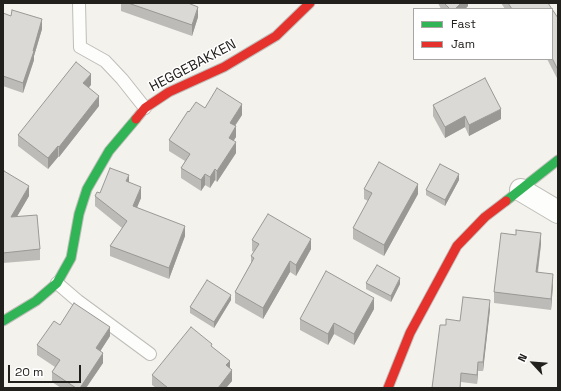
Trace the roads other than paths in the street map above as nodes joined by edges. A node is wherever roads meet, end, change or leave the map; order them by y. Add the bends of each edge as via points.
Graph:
1 (79, 3) edge
2 (310, 3) edge
3 (145, 108) junction
4 (558, 160) edge
5 (520, 190) junction
6 (558, 212) edge
7 (57, 283) junction
8 (3, 321) edge
9 (150, 354) dead end
10 (388, 388) edge

1 - 3 lane via 80,47 105,61
2 - 3 street, HEGGEBAKKEN via 276,36 224,67 169,92
3 - 7 street, HEGGEBAKKEN via 109,151 87,189 79,214 71,258
4 - 5 street
5 - 6 street
5 - 10 street via 485,216 457,246 410,333
7 - 8 street, HEGGEBAKKEN via 36,301
7 - 9 lane

